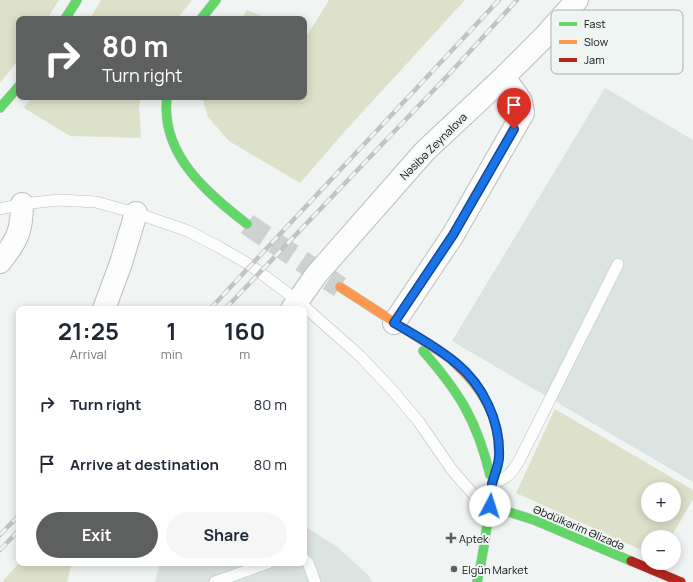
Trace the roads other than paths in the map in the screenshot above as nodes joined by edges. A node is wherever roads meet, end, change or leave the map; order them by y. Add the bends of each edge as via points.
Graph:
1 (77, 0) edge
2 (216, 0) edge
3 (577, 0) edge
4 (568, 10) edge
5 (67, 16) edge
6 (203, 16) edge
7 (551, 29) edge
8 (504, 77) junction
9 (16, 89) edge
10 (166, 100) edge
11 (0, 108) edge
12 (22, 204) junction
13 (0, 209) edge
14 (136, 213) junction
15 (247, 224) tunnel mouth
16 (0, 262) edge
17 (618, 264) dead end
18 (340, 287) tunnel mouth
19 (295, 305) edge
20 (105, 306) edge
21 (307, 314) edge
22 (394, 323) junction
23 (492, 484) junction
24 (490, 506) junction
25 (307, 562) edge
26 (260, 566) edge
27 (215, 582) edge
28 (315, 582) edge
29 (477, 582) edge
30 (681, 582) edge

1 - 5 street
2 - 6 street
3 - 4 street, Nəsibə Zeynalova
7 - 8 street, Nəsibə Zeynalova
8 - 19 street, Nəsibə Zeynalova via 425,151 316,275
8 - 22 street via 521,101 523,113 453,235
9 - 11 street
10 - 15 street via 168,122 177,150 193,175 216,199
12 - 13 lane
12 - 14 lane via 59,200 96,202
12 - 16 street via 22,221 17,237
14 - 19 lane via 188,231 219,246 250,265
14 - 20 street
17 - 23 lane via 519,461 505,479
18 - 22 street
21 - 24 lane via 360,356 384,381 419,422 472,494
22 - 23 street via 443,373 460,396 485,450
22 - 23 street via 431,344 457,363 482,392 497,428 499,443 497,470
23 - 24 street
24 - 29 street
24 - 30 street, Əbdülkərim Əlizadə via 534,520
25 - 28 lane
26 - 27 lane

